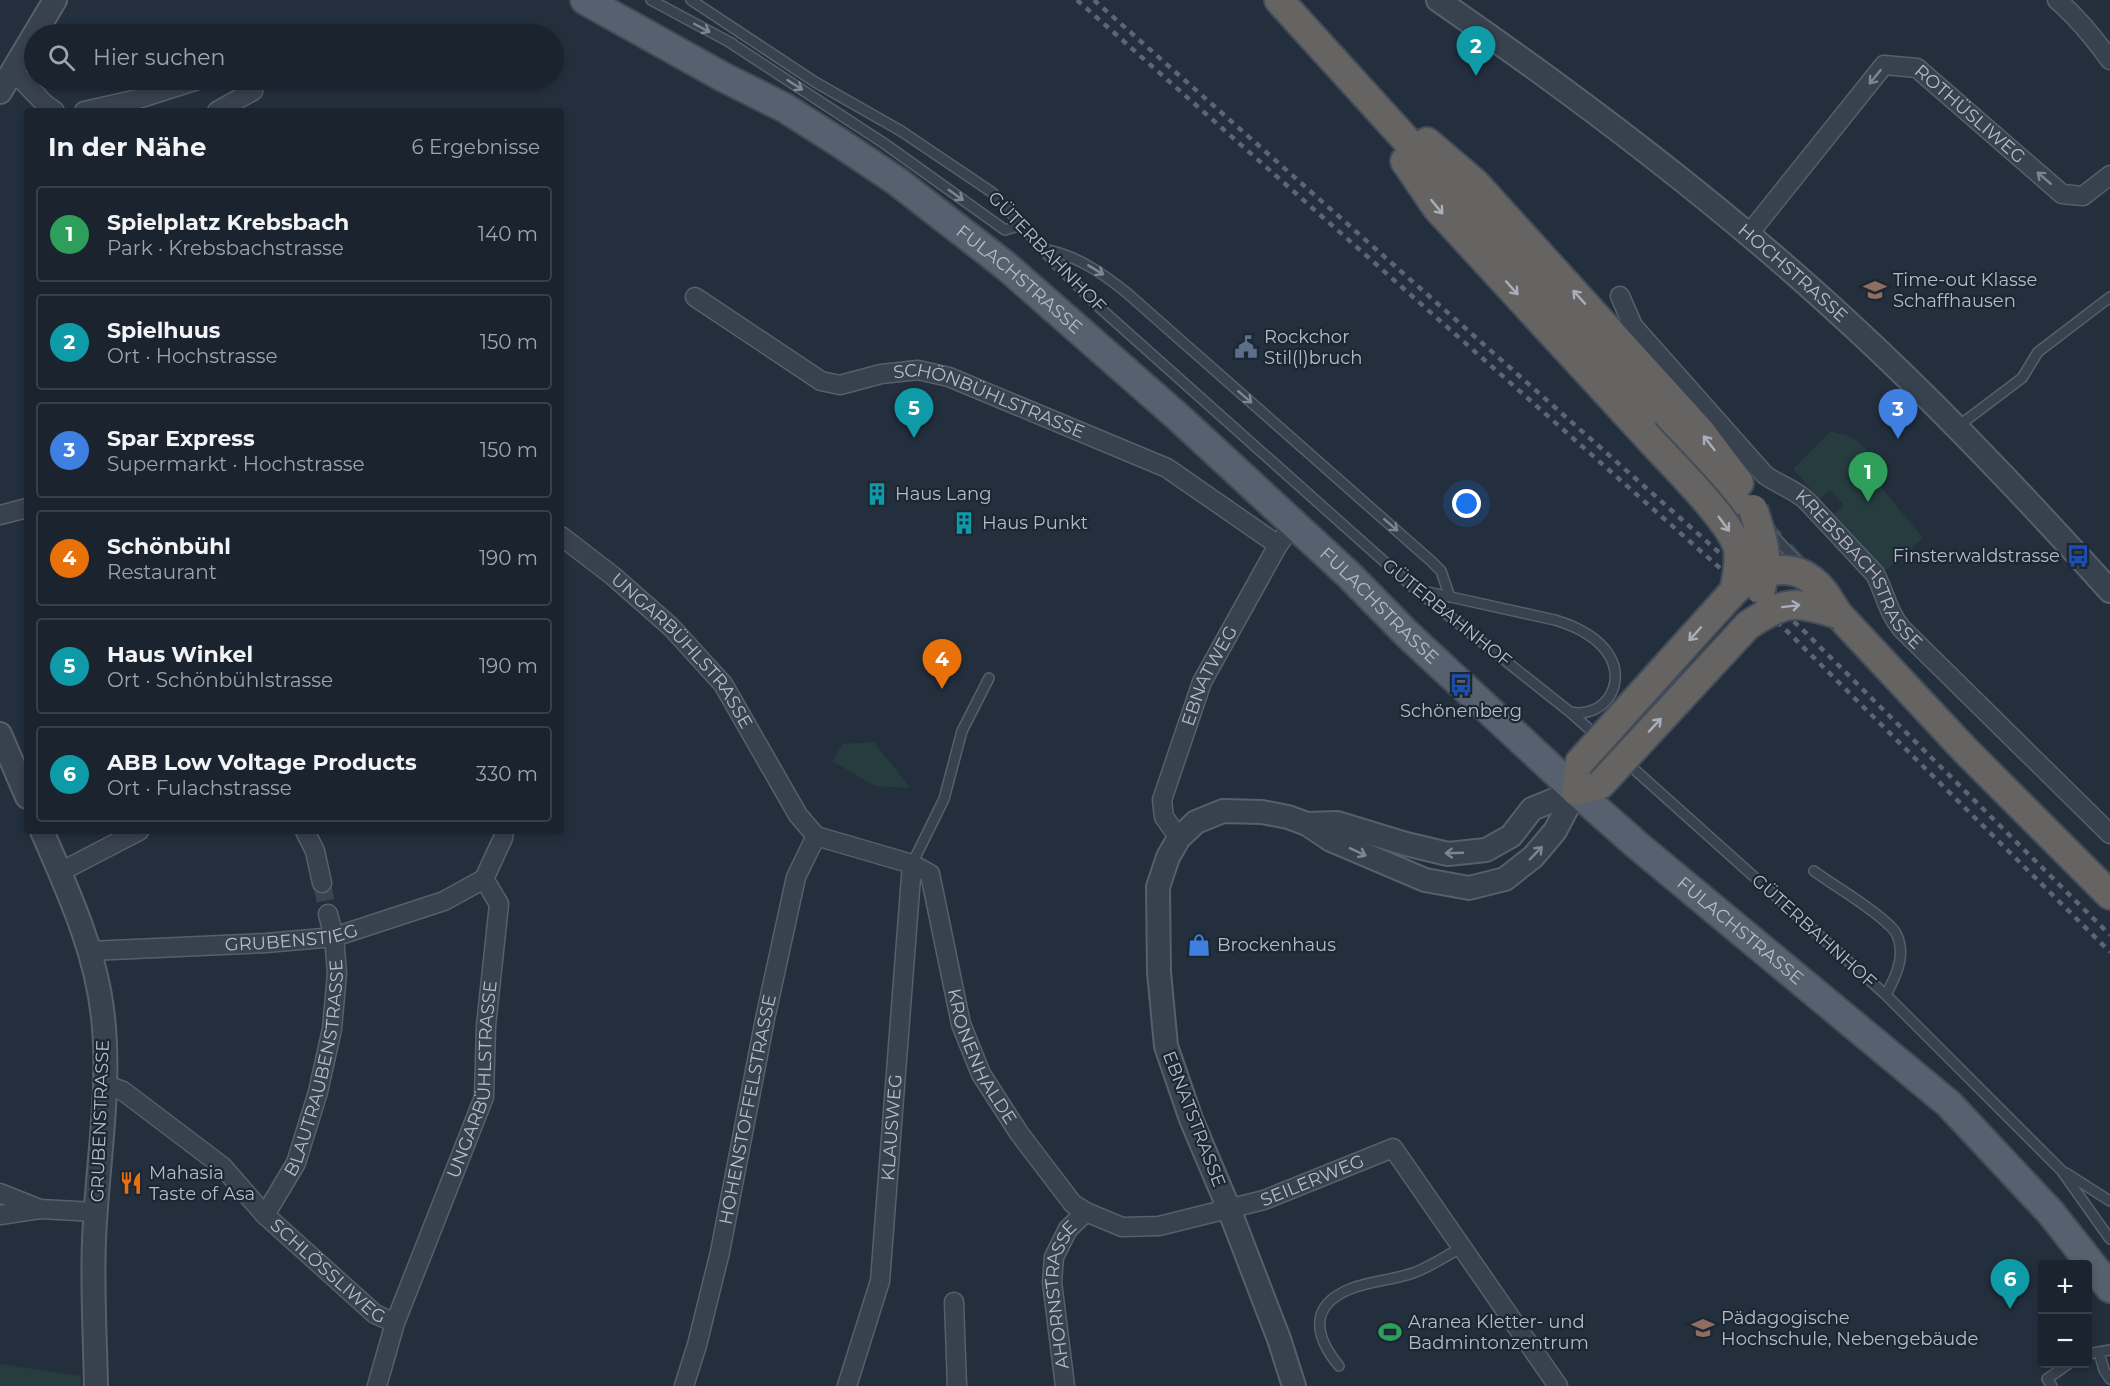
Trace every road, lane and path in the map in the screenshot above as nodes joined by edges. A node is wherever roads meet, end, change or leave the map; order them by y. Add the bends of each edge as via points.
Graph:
1 (55, 0) edge
2 (585, 0) edge
3 (651, 0) edge
4 (691, 0) edge
5 (1279, 0) edge
6 (1438, 0) edge
7 (2057, 0) edge
8 (41, 24) edge
9 (729, 42) junction
10 (24, 52) edge
11 (2110, 60) edge
12 (13, 71) junction
13 (1344, 73) junction
14 (24, 82) edge
15 (815, 82) junction
16 (31, 90) edge
17 (166, 90) edge
18 (253, 90) edge
19 (0, 92) edge
20 (51, 108) edge
21 (98, 108) edge
22 (222, 108) edge
23 (2110, 175) edge
24 (1022, 225) junction
25 (1748, 235) junction
26 (1042, 249) junction
27 (1620, 296) dead end
28 (695, 297) dead end
29 (2110, 297) edge
30 (1957, 427) junction
31 (24, 509) edge
32 (0, 515) edge
33 (1753, 521) junction
34 (1286, 535) junction
35 (564, 538) edge
36 (1765, 572) junction
37 (1810, 578) junction
38 (2109, 588) edge
39 (1415, 589) junction
40 (1734, 591) junction
41 (1450, 597) junction
42 (1838, 614) junction
43 (1748, 625) junction
44 (989, 678) dead end
45 (1570, 712) junction
46 (0, 734) edge
47 (1605, 743) dead end
48 (1614, 751) dead end
49 (1589, 788) junction
50 (24, 790) edge
51 (1307, 824) junction
52 (43, 834) edge
53 (133, 834) edge
54 (306, 834) edge
55 (504, 834) edge
56 (2110, 834) edge
57 (816, 836) junction
58 (1179, 838) junction
59 (912, 864) junction
60 (1814, 871) dead end
61 (60, 872) junction
62 (484, 879) junction
63 (322, 883) tunnel mouth
64 (2110, 895) edge
65 (328, 914) tunnel mouth
66 (334, 937) junction
67 (90, 951) junction
68 (1886, 995) junction
69 (106, 1086) junction
70 (2061, 1170) junction
71 (0, 1193) edge
72 (2110, 1201) edge
73 (39, 1209) junction
74 (1229, 1209) junction
75 (96, 1212) junction
76 (1086, 1212) junction
77 (0, 1215) edge
78 (265, 1215) junction
79 (2110, 1239) edge
80 (1462, 1247) junction
81 (2110, 1288) edge
82 (954, 1302) dead end
83 (395, 1323) junction
84 (2110, 1350) edge
85 (2099, 1352) junction
86 (2092, 1353) edge
87 (1339, 1366) dead end
88 (2062, 1368) edge
89 (2110, 1379) edge
90 (96, 1386) edge
91 (377, 1386) edge
92 (684, 1386) edge
93 (847, 1386) edge
94 (957, 1386) edge
95 (1065, 1386) edge
96 (1294, 1386) edge
97 (1558, 1386) edge
98 (2052, 1386) edge

1 - 8 street
2 - 34 main road, FULACHSTRASSE via 785,108 898,182 1006,266 1177,416
3 -> 9 lane, GÜTERBAHNHOF
4 - 15 lane, GÜTERBAHNHOF
5 - 13 highway
6 - 25 street, HOCHSTRASSE via 1604,120
7 - 11 street
9 - 15 lane, GÜTERBAHNHOF
9 -> 24 lane via 885,144 1005,230
10 - 12 street
12 - 14 street
12 - 19 street
13 - 33 highway
33 -> 13 highway, bridge via 1753,509 1739,483 1700,431 1490,200 1466,174
13 -> 40 highway, bridge via 1437,208 1725,524 1738,549
15 - 24 lane, GÜTERBAHNHOF via 955,166 993,193
16 - 20 street
17 - 21 street
18 - 22 street
23 -> 25 street, ROTHÜSLIWEG via 2083,196 2062,194 1917,68 1884,65
24 - 26 lane, GÜTERBAHNHOF
25 - 30 street, HOCHSTRASSE via 1860,333
26 - 39 lane, GÜTERBAHNHOF via 1100,308
26 -> 41 lane via 1078,260 1127,293 1431,561 1441,571
27 - 56 street, KREBSBACHSTRASSE via 1632,326 1765,475 1796,491 1875,574 1892,616 1902,629
28 - 34 street, SCHÖNBÜHLSTRASSE via 821,381 840,384 918,370 949,377 1167,468
29 - 30 lane via 2038,352 2022,378
30 - 38 street, HOCHSTRASSE
31 - 32 street
33 - 36 highway, bridge via 1765,548
33 - 37 lane, bridge via 1781,542
34 - 49 main road, FULACHSTRASSE via 1349,575 1407,634
34 - 58 street, EBNATWEG via 1202,682 1162,800 1164,817
35 - 57 street, UNGARBÜHLSTRASSE via 671,627 723,684 798,814
36 - 37 highway, bridge via 1785,571
36 - 40 highway, bridge
36 - 43 highway, bridge
37 - 42 highway, bridge
39 - 41 lane
39 - 45 lane, GÜTERBAHNHOF
40 -> 49 highway, bridge via 1580,762
41 - 45 lane via 1562,622 1597,642 1614,665 1609,699 1587,713
43 -> 42 highway, bridge via 1792,604
42 - 64 highway via 1966,751
49 -> 43 highway, bridge
44 - 59 lane via 962,731 944,799
45 - 47 lane, GÜTERBAHNHOF
46 - 50 street
48 - 68 lane, GÜTERBAHNHOF
49 -> 51 street, EBNATSTRASSE via 1532,809 1511,836 1486,850 1448,854 1337,823
51 -> 49 street, EBNATSTRASSE via 1381,863 1425,880 1469,888 1505,879 1533,857
49 - 81 main road, FULACHSTRASSE via 1637,845 1949,1104 2051,1213
51 - 58 street, EBNATSTRASSE via 1262,812 1223,812 1196,822
52 - 61 street, GRUBENSTRASSE
53 - 61 street
54 - 63 street
55 - 62 street
57 - 59 street, KRONENHALDE
57 - 92 street, HOHENSTOFFELSTRASSE via 796,877 720,1252
58 - 74 street, EBNATSTRASSE via 1158,887 1159,972 1166,1046
59 - 76 street, KRONENHALDE via 930,874 961,1024 981,1074 1053,1178 1073,1204
59 - 93 street, KLAUSWEG via 880,1281
60 - 68 lane via 1879,917 1898,936 1899,962
61 - 67 street, GRUBENSTRASSE
62 - 66 street, GRUBENSTIEG via 444,901
62 - 83 street, UNGARBÜHLSTRASSE via 499,904 486,1026 484,1097
65 - 66 street, BLAUTRAUBENSTRASSE
66 - 67 street, GRUBENSTIEG
66 - 78 street, BLAUTRAUBENSTRASSE via 337,973 333,1018 318,1092 296,1163
67 - 69 street, GRUBENSTRASSE via 103,1016
68 - 70 lane, GÜTERBAHNHOF
69 - 75 street, GRUBENSTRASSE
69 - 78 street, SCHLÖSSLIWEG via 123,1091 222,1166
70 - 72 lane, GÜTERBAHNHOF
70 - 79 lane, GÜTERBAHNHOF
71 - 73 street
73 - 75 street
73 - 77 street
74 - 76 street, KRONENHALDE via 1159,1226 1122,1227
74 - 80 street, SEILERWEG via 1264,1200 1393,1148
74 - 96 street, EBNATSTRASSE
75 - 90 street, GRUBENSTRASSE
76 - 95 street, AHORNSTRASSE via 1068,1229 1054,1257 1052,1282
78 - 83 street, SCHLÖSSLIWEG via 375,1314
80 - 87 lane via 1414,1272 1349,1289 1330,1302 1321,1316 1319,1332 1326,1350
80 - 97 street
82 - 94 street
83 - 91 street, SCHLÖSSLIWEG
84 - 85 lane
85 - 86 lane
85 - 89 lane
88 - 98 lane via 2047,1379

